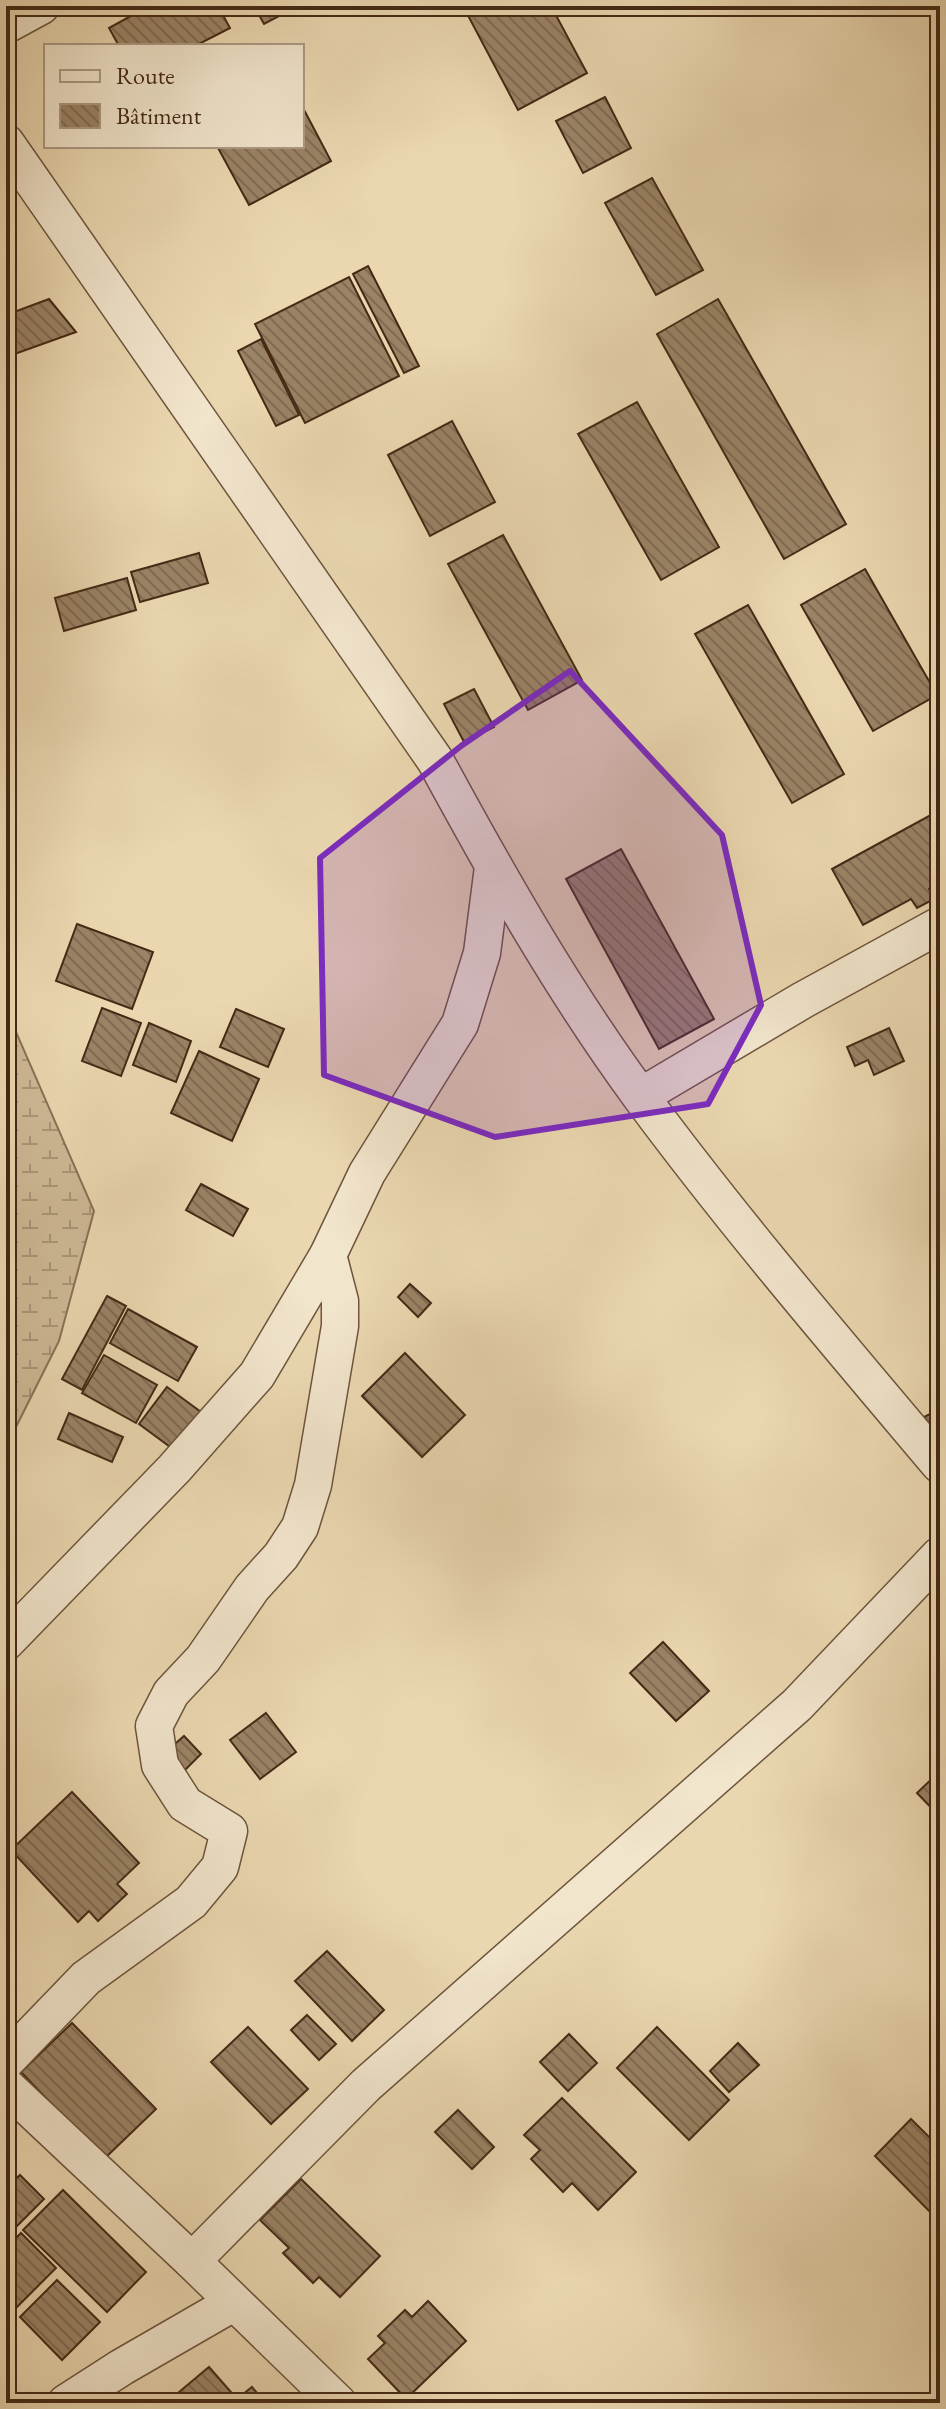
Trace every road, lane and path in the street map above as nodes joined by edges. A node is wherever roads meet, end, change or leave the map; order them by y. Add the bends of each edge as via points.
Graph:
1 (41, 6) edge
2 (6, 25) edge
3 (6, 143) edge
4 (493, 867) junction
5 (940, 925) edge
6 (641, 1096) junction
7 (328, 1255) junction
8 (940, 1465) edge
9 (940, 1555) edge
10 (6, 1642) edge
11 (6, 2061) edge
12 (6, 2086) edge
13 (192, 2261) junction
14 (233, 2303) junction
15 (66, 2403) edge
16 (338, 2403) edge

1 - 2 street
3 - 4 street via 435,760
4 - 6 street
4 - 7 street via 482,953 460,1024 367,1173
5 - 6 street
6 - 8 street via 781,1276
7 - 10 street via 257,1375
7 - 11 street via 340,1301 340,1326 313,1485 300,1527 203,1659 171,1693 154,1726 160,1765 185,1804 229,1831 220,1867 191,1902 86,1978
9 - 13 street via 797,1705 366,2085
12 - 13 street
13 - 14 street
14 - 15 street
14 - 16 street

